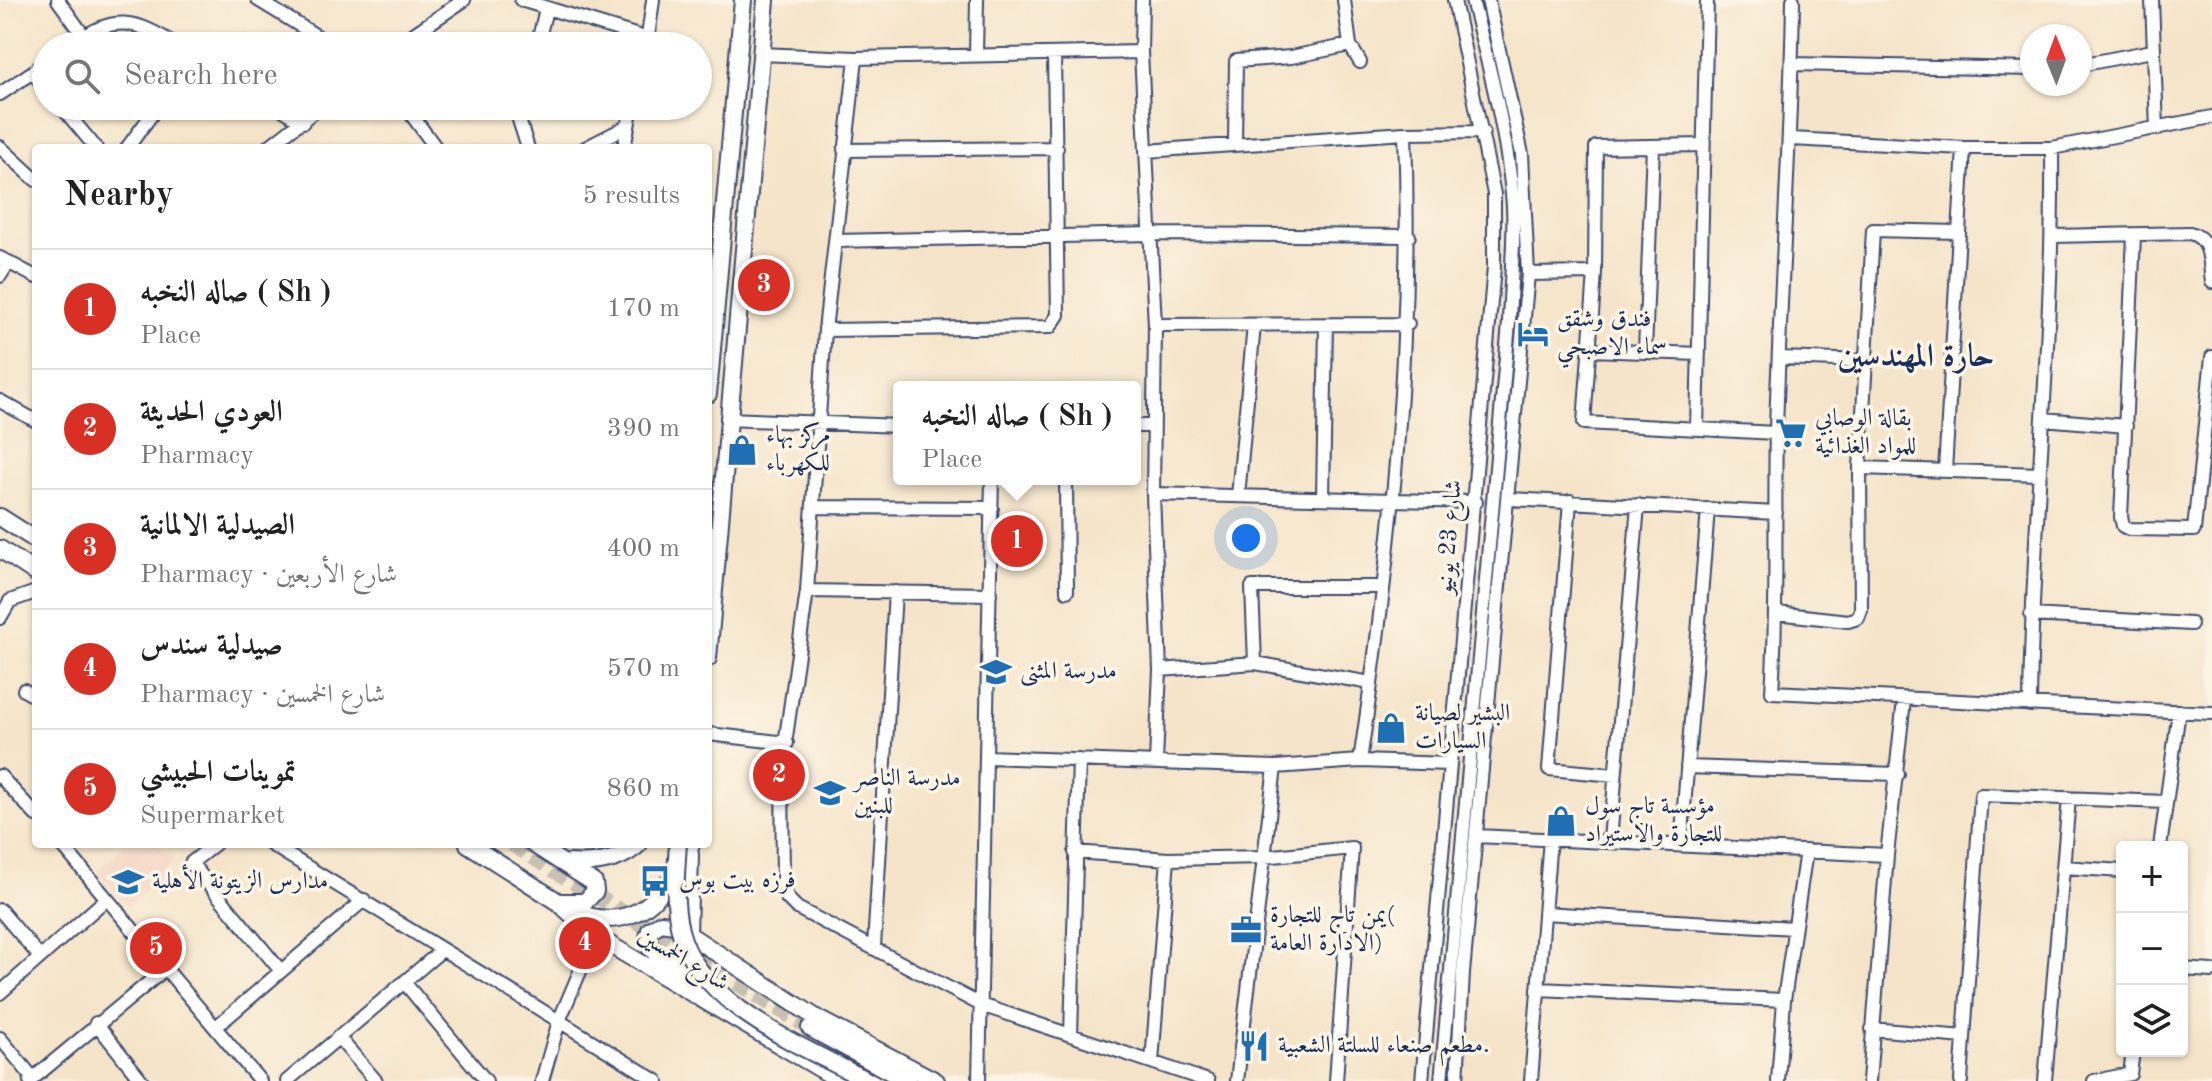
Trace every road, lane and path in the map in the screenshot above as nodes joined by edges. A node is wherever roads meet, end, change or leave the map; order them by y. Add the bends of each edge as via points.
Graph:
1 (58, 0) edge
2 (258, 0) edge
3 (464, 0) edge
4 (521, 0) edge
5 (653, 0) edge
6 (743, 0) edge
7 (766, 0) edge
8 (977, 0) edge
9 (1142, 0) edge
10 (1344, 0) edge
11 (1454, 0) edge
12 (1472, 0) edge
13 (1488, 0) edge
14 (1707, 0) edge
15 (1793, 0) edge
16 (2152, 0) edge
17 (546, 9) junction
18 (81, 32) edge
19 (94, 32) edge
20 (155, 32) edge
21 (310, 32) edge
22 (417, 32) edge
23 (540, 32) edge
24 (616, 32) edge
25 (648, 32) edge
26 (1350, 45) junction
27 (2152, 51) junction
28 (1141, 52) junction
29 (760, 54) junction
30 (976, 55) junction
31 (1054, 55) junction
32 (856, 58) junction
33 (1360, 62) dead end
34 (1503, 62) junction
35 (2092, 63) edge
36 (1792, 64) junction
37 (2020, 69) edge
38 (32, 74) edge
39 (0, 94) edge
40 (2212, 117) edge
41 (73, 120) edge
42 (148, 120) edge
43 (300, 120) edge
44 (305, 120) edge
45 (415, 120) edge
46 (519, 120) edge
47 (628, 120) edge
48 (303, 122) junction
49 (626, 127) junction
50 (2157, 129) junction
51 (1483, 132) junction
52 (1405, 133) junction
53 (1791, 139) junction
54 (93, 144) edge
55 (130, 144) edge
56 (273, 144) edge
57 (433, 144) edge
58 (527, 144) edge
59 (593, 144) edge
60 (624, 144) edge
61 (1235, 144) junction
62 (1503, 145) junction
63 (1702, 145) junction
64 (1653, 146) junction
65 (0, 147) edge
66 (1057, 148) junction
67 (1964, 148) junction
68 (2052, 148) junction
69 (844, 150) junction
70 (1146, 151) junction
71 (32, 176) edge
72 (1513, 205) junction
73 (1958, 232) junction
74 (1151, 234) junction
75 (1409, 236) junction
76 (2053, 236) junction
77 (2134, 236) junction
78 (1059, 237) junction
79 (835, 241) junction
80 (1493, 259) junction
81 (5, 260) edge
82 (1595, 273) junction
83 (1528, 274) junction
84 (32, 275) edge
85 (0, 276) edge
86 (2212, 282) edge
87 (1408, 324) junction
88 (1155, 325) junction
89 (1254, 325) junction
90 (1326, 325) junction
91 (825, 330) junction
92 (712, 349) edge
93 (1590, 350) junction
94 (1645, 352) junction
95 (1699, 354) junction
96 (2212, 357) edge
97 (1779, 358) junction
98 (1868, 361) junction
99 (2210, 385) edge
100 (0, 401) edge
101 (32, 419) edge
102 (727, 419) junction
103 (2043, 419) junction
104 (820, 426) junction
105 (893, 426) edge
106 (1141, 426) edge
107 (1152, 426) junction
108 (2126, 426) junction
109 (1697, 429) junction
110 (1776, 433) junction
111 (1860, 468) junction
112 (1945, 471) junction
113 (2040, 474) junction
114 (992, 485) edge
115 (1066, 485) edge
116 (1153, 494) junction
117 (1238, 496) junction
118 (1323, 497) junction
119 (1390, 498) junction
120 (1509, 499) junction
121 (1570, 501) junction
122 (1476, 502) junction
123 (1638, 505) junction
124 (814, 507) junction
125 (992, 508) junction
126 (1708, 509) junction
127 (1776, 513) junction
128 (0, 517) edge
129 (32, 537) edge
130 (0, 549) edge
131 (32, 570) edge
132 (1382, 587) junction
133 (807, 591) junction
134 (1067, 591) dead end
135 (895, 592) junction
136 (32, 593) edge
137 (990, 594) junction
138 (712, 608) edge
139 (1777, 613) junction
140 (2031, 615) junction
141 (0, 618) edge
142 (2191, 624) dead end
143 (1255, 663) junction
144 (1160, 670) junction
145 (1371, 683) junction
146 (1476, 688) junction
147 (24, 690) dead end
148 (32, 695) edge
149 (1904, 700) junction
150 (2030, 705) junction
151 (2179, 711) junction
152 (2212, 713) edge
153 (1454, 727) junction
154 (712, 734) edge
155 (787, 743) junction
156 (987, 757) junction
157 (1079, 760) junction
158 (1360, 761) junction
159 (1156, 762) junction
160 (1449, 764) junction
161 (1275, 767) junction
162 (1687, 767) junction
163 (1898, 774) junction
164 (1615, 775) junction
165 (0, 776) edge
166 (2069, 798) junction
167 (2166, 802) junction
168 (32, 811) edge
169 (1476, 836) junction
170 (1550, 838) junction
171 (1610, 841) junction
172 (2161, 841) edge
173 (1681, 845) junction
174 (64, 848) edge
175 (210, 848) edge
176 (277, 848) edge
177 (474, 848) edge
178 (540, 848) edge
179 (634, 848) edge
180 (685, 848) edge
181 (686, 848) edge
182 (687, 848) edge
183 (1806, 851) junction
184 (1075, 852) junction
185 (1887, 855) junction
186 (1263, 857) junction
187 (1168, 859) junction
188 (563, 862) junction
189 (2063, 867) junction
190 (2116, 871) edge
191 (105, 900) junction
192 (364, 900) junction
193 (562, 905) junction
194 (0, 910) edge
195 (1544, 913) junction
196 (1794, 928) junction
197 (595, 936) junction
198 (702, 945) junction
199 (874, 947) junction
200 (441, 951) junction
201 (40, 957) junction
202 (165, 969) junction
203 (2188, 969) edge
204 (281, 971) junction
205 (2212, 971) edge
206 (404, 982) junction
207 (1538, 989) junction
208 (0, 993) edge
209 (1784, 1000) junction
210 (981, 1005) junction
211 (559, 1021) junction
212 (96, 1023) junction
213 (216, 1027) junction
214 (810, 1028) tunnel mouth
215 (1872, 1029) junction
216 (1071, 1035) junction
217 (338, 1037) junction
218 (1964, 1037) junction
219 (0, 1038) edge
220 (2132, 1057) edge
221 (1152, 1062) junction
222 (31, 1079) edge
223 (838, 1080) edge
224 (142, 1081) edge
225 (260, 1081) edge
226 (287, 1081) edge
227 (376, 1081) edge
228 (486, 1081) edge
229 (542, 1081) edge
230 (657, 1081) edge
231 (868, 1081) edge
232 (878, 1081) edge
233 (907, 1081) edge
234 (936, 1081) edge
235 (979, 1081) edge
236 (1208, 1081) edge
237 (1237, 1081) edge
238 (1336, 1081) edge
239 (1422, 1081) edge
240 (1441, 1081) edge
241 (1457, 1081) edge
242 (1531, 1081) edge
243 (1778, 1081) edge
244 (1869, 1081) edge
245 (1961, 1081) edge
246 (2045, 1081) edge
247 (2094, 1081) edge

1 - 18 street
2 - 21 street
3 - 22 street
4 - 17 street
5 - 25 street
6 - 92 main road
7 - 29 main road
8 - 30 street
9 - 28 street
10 - 26 street
11 - 51 street, شارع 23 يونيو
12 - 62 street
13 - 34 street
14 - 63 street
15 - 36 street
16 - 27 street
17 - 23 street
17 - 24 street
19 - 20 street via 117,23 142,24
26 - 33 street
26 - 61 street via 1236,61
27 - 35 street
27 - 50 street
28 - 31 street
28 - 70 street
29 - 32 street
29 - 102 main road
30 - 31 street
30 - 32 street
31 - 66 street
32 - 69 street
34 - 62 street via 1509,125
34 - 83 street via 1522,154
36 - 37 street
36 - 53 street
38 - 39 street
40 - 50 street
41 - 54 street
42 - 55 street
43 - 48 street
44 - 48 street
45 - 57 street
46 - 58 street
47 - 49 street
48 - 56 street
49 - 59 street
49 - 60 street
50 - 68 street
51 - 52 street
51 - 80 street, شارع 23 يونيو via 1494,194
52 - 61 street
52 - 75 street
53 - 67 street
53 - 97 street
61 - 70 street
62 - 72 street
63 - 64 street
63 - 95 street
64 - 82 street via 1596,147
64 - 94 street
65 - 71 street
66 - 69 street
66 - 78 street
67 - 68 street
67 - 73 street
68 - 76 street
69 - 79 street
70 - 74 street
72 - 80 street
72 - 146 street via 1509,323
73 - 98 street via 1873,230
73 - 112 street
74 - 75 street
74 - 78 street
74 - 88 street
75 - 87 street
76 - 77 street
76 - 103 street
77 - 86 street via 2201,236
77 - 108 street
78 - 79 street
78 - 91 street via 1058,315 1050,327
79 - 91 street
80 - 122 street, شارع 23 يونيو
81 - 84 street
81 - 85 street
82 - 83 street
82 - 93 street
83 - 120 street
87 - 90 street
87 - 119 street
88 - 89 street
88 - 107 street
89 - 90 street
89 - 117 street
90 - 118 street
91 - 104 street
93 - 94 street
93 - 109 street via 1584,423
94 - 95 street
95 - 109 street
96 - 99 street
97 - 98 street
97 - 110 street
98 - 111 street
99 - 108 street via 2194,530 2123,526
100 - 101 street
102 - 104 street
102 - 138 main road
103 - 108 street
103 - 113 street
104 - 105 street
104 - 124 street
106 - 107 street
107 - 116 street
109 - 110 street
110 - 127 street
111 - 112 street
111 - 139 street via 1858,618
112 - 113 street
113 - 140 street
114 - 125 street
115 - 134 street
116 - 117 street
116 - 144 street
117 - 118 street
118 - 119 street
119 - 122 street
119 - 132 street
120 - 121 street
120 - 169 street
121 - 123 street
121 - 164 street via 1549,769
122 - 153 street, شارع 23 يونيو
123 - 126 street
123 - 164 street
124 - 125 street
124 - 133 street
125 - 137 street
126 - 127 street
126 - 162 street
127 - 139 street
128 - 129 main road
130 - 131 main road
132 - 143 street via 1252,587
132 - 145 street
133 - 135 street
133 - 155 street
135 - 137 street
135 - 199 street
136 - 141 street via 10,601
137 - 156 street
139 - 149 street via 1772,692
140 - 142 street
140 - 150 street
143 - 144 street
143 - 145 street
144 - 159 street
145 - 158 street
146 - 153 street
146 - 240 street
147 - 148 street
149 - 150 street
149 - 163 street
150 - 151 street
151 - 152 street
151 - 167 street
153 - 160 street, شارع 23 يونيو
154 - 155 street
155 - 199 street via 782,765 787,898
156 - 157 street
156 - 210 street
157 - 159 street
157 - 184 street
158 - 160 street
158 - 161 street
159 - 161 street
160 - 239 street, شارع 23 يونيو
161 - 186 street
162 - 163 street
162 - 173 street
163 - 185 street
164 - 171 street
165 - 168 street
166 - 167 street
166 - 189 street
166 - 218 street via 1981,795
167 - 172 street
169 - 170 street
169 - 241 street
170 - 171 street
170 - 195 street
171 - 173 street
173 - 183 street
174 - 191 street
175 - 204 street via 191,863
176 - 192 street
177 - 193 main road, شارع الخمسين
178 - 188 main road
179 - 188 main road via 603,862
180 - 193 main road via 669,886 626,917 602,919
181 - 231 main road, bridge via 675,896 681,933 714,991
182 - 198 main road via 688,935
183 - 185 street
183 - 196 street
184 - 187 street
184 - 216 street
185 - 215 street
186 - 187 street
186 - 237 street
186 - 238 street via 1352,848
187 - 221 street
188 - 193 main road via 591,879 595,891 585,902
189 - 190 street
189 - 246 street
191 - 201 street
191 - 202 street
192 - 200 street
192 - 204 street
193 - 197 main road, شارع الخمسين
194 - 201 street
195 - 196 street
195 - 207 street
196 - 209 street
197 - 211 street
197 - 223 main road, شارع الخمسين
198 - 232 main road via 674,925 661,923 650,930 647,941 656,954
198 - 234 main road via 818,1019
199 - 210 street
200 - 206 street
200 - 211 street
201 - 208 street
202 - 212 street
202 - 213 street
203 - 205 street
204 - 213 street
206 - 217 street
206 - 228 street
207 - 209 street
207 - 242 street
209 - 243 street
210 - 216 street
210 - 235 street
211 - 229 street
211 - 230 street
212 - 222 street
212 - 224 street
213 - 225 street
214 - 233 main road
215 - 218 street
215 - 244 street
216 - 221 street
217 - 226 street
217 - 227 street
218 - 245 street
219 - 222 street
220 - 247 street via 2130,1074
221 - 236 street

